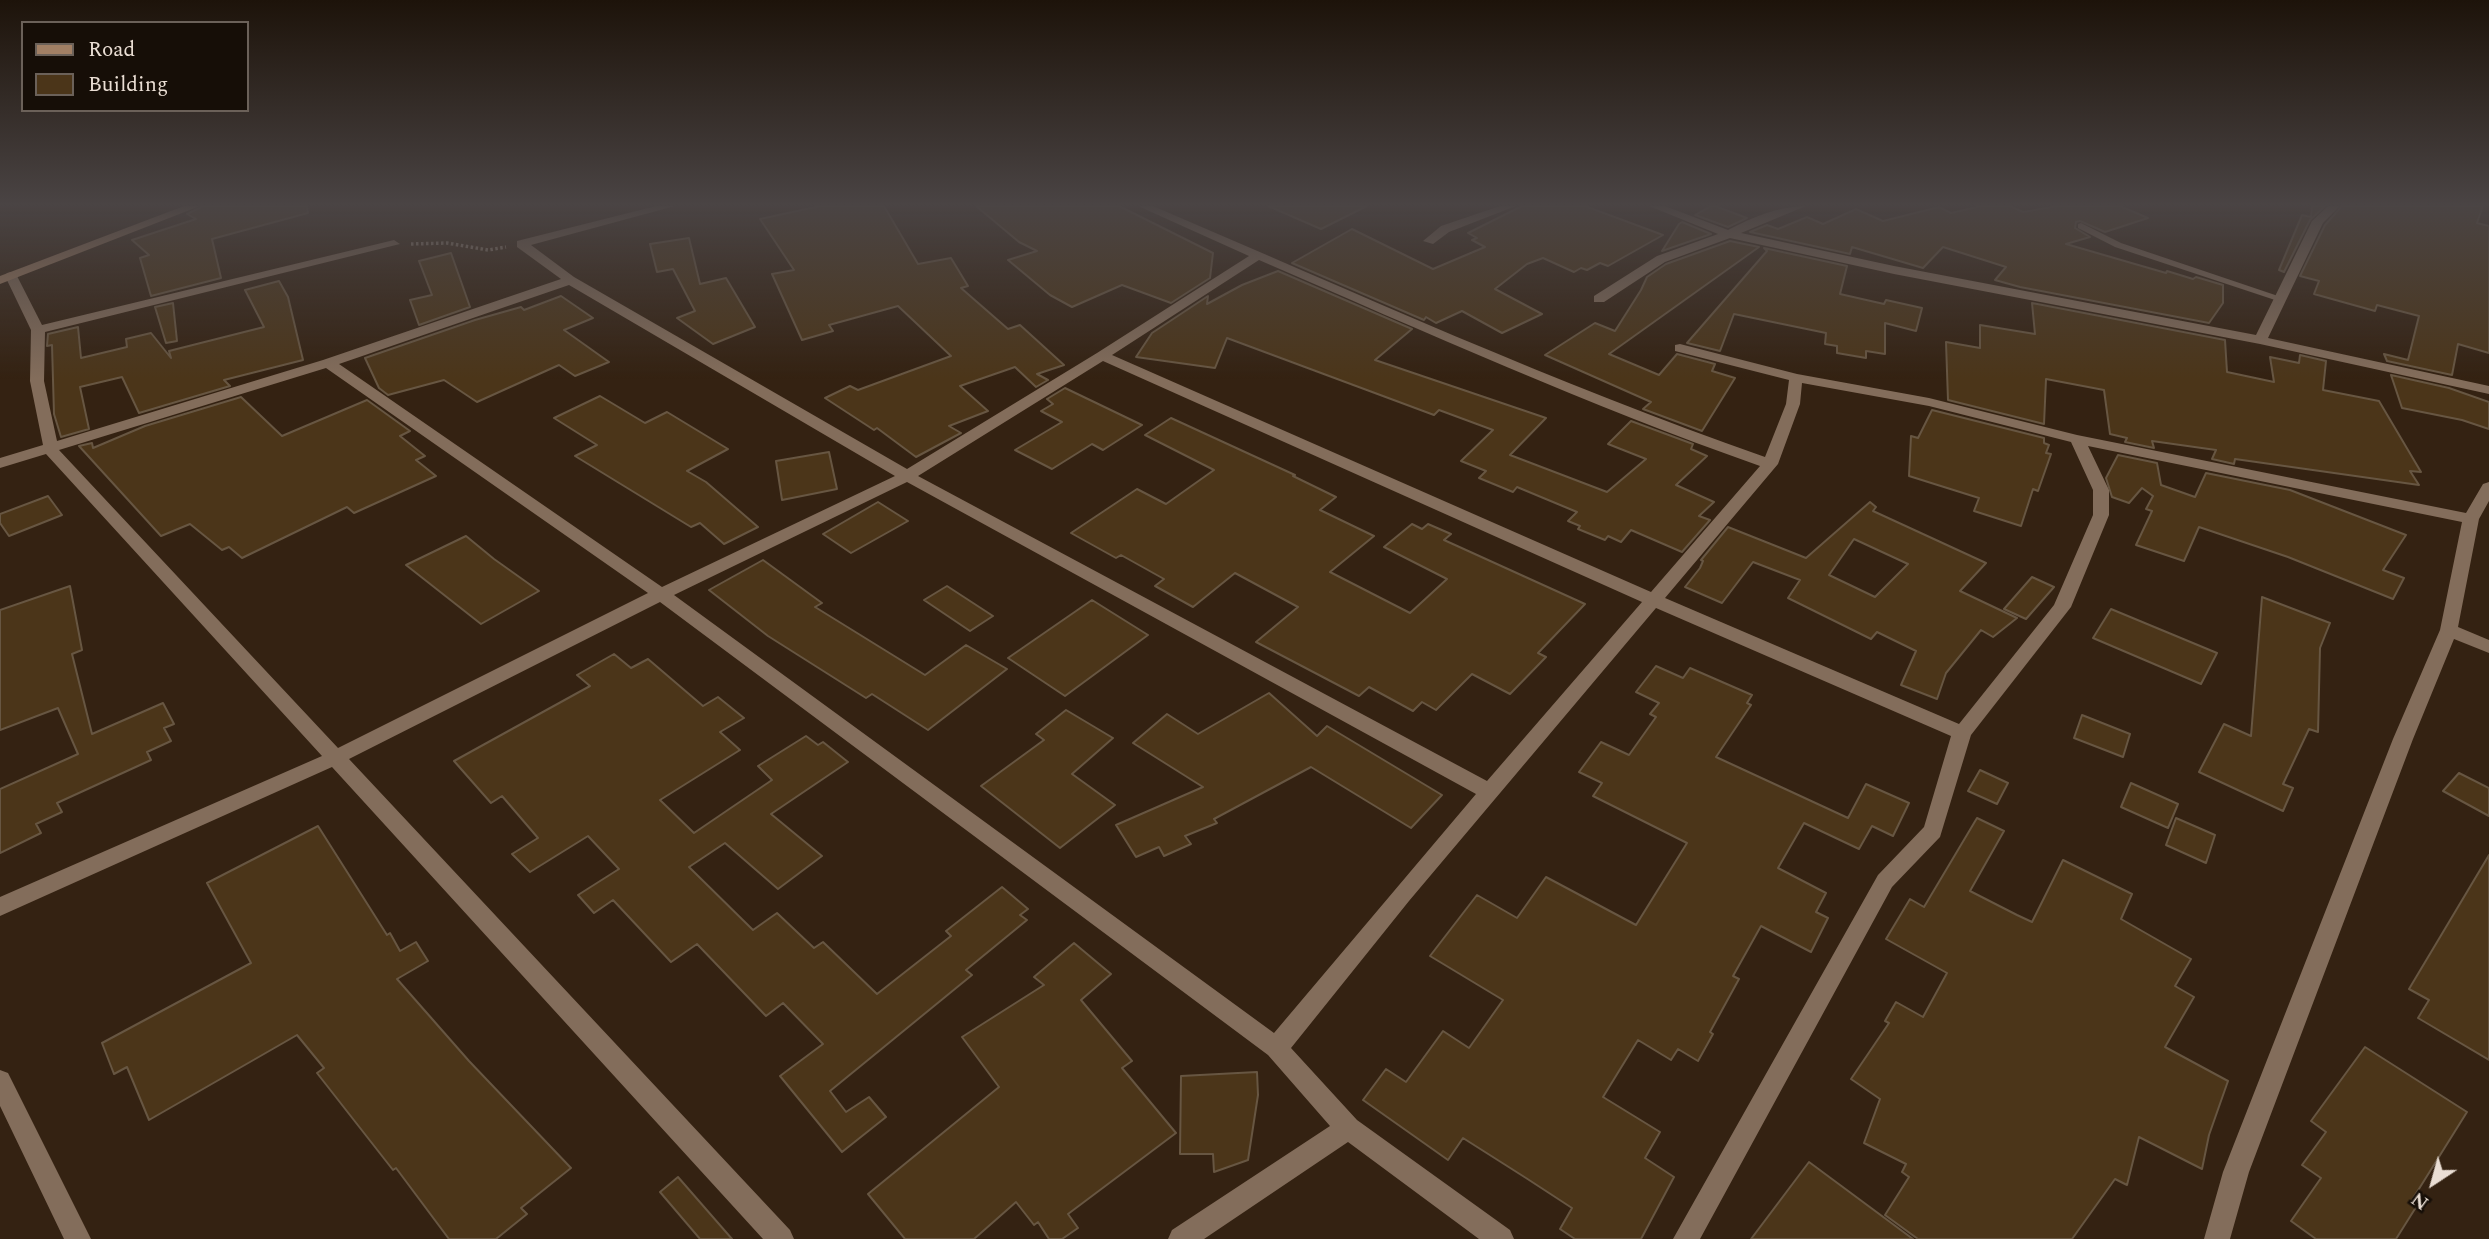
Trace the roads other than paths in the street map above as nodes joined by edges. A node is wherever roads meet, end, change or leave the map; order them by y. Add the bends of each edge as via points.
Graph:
1 (42, 264) edge
2 (312, 264) edge
3 (548, 264) edge
4 (1245, 264) edge
5 (1282, 264) edge
6 (1654, 264) edge
7 (1866, 264) edge
8 (2175, 264) edge
9 (2296, 264) edge
10 (5, 278) edge
11 (570, 280) junction
12 (2279, 298) junction
13 (1600, 299) dead end
14 (37, 330) junction
15 (2260, 340) junction
16 (1681, 348) dead end
17 (1102, 356) junction
18 (328, 363) junction
19 (1796, 378) junction
20 (2489, 390) edge
21 (2077, 439) junction
22 (51, 450) junction
23 (0, 463) edge
24 (1770, 464) junction
25 (907, 476) junction
26 (2489, 487) edge
27 (2471, 519) junction
28 (661, 594) junction
29 (1655, 601) junction
30 (2449, 631) junction
31 (2489, 647) edge
32 (1962, 733) junction
33 (337, 757) junction
34 (1490, 792) junction
35 (0, 907) edge
36 (1276, 1048) junction
37 (0, 1081) edge
38 (1348, 1128) junction
39 (78, 1239) edge
40 (781, 1239) edge
41 (1181, 1239) edge
42 (1501, 1239) edge
43 (1686, 1239) edge
44 (2217, 1239) edge

1 - 10 street
2 - 14 street
3 - 11 street
4 - 17 street
5 - 24 street via 1507,363
6 - 13 street
7 - 15 street
8 - 12 lane
9 - 12 street
10 - 14 street
11 - 18 street
11 - 25 street
12 - 15 street
14 - 22 street via 37,381
15 - 20 street
16 - 19 street
17 - 25 street
17 - 29 street
18 - 22 street
18 - 28 street
19 - 21 street via 1929,402
19 - 24 street via 1793,404
21 - 27 street
21 - 32 street via 2101,490 2101,516 2062,607
22 - 23 street
22 - 33 street
24 - 29 street
25 - 28 street
25 - 34 street
26 - 27 street
27 - 30 street
28 - 33 street
28 - 36 street
29 - 32 street
29 - 34 street
30 - 31 street
30 - 44 street via 2236,1172
32 - 43 street via 1933,831 1885,881
33 - 35 street
33 - 40 street
34 - 36 street
36 - 38 street
37 - 39 street
38 - 41 street
38 - 42 street

